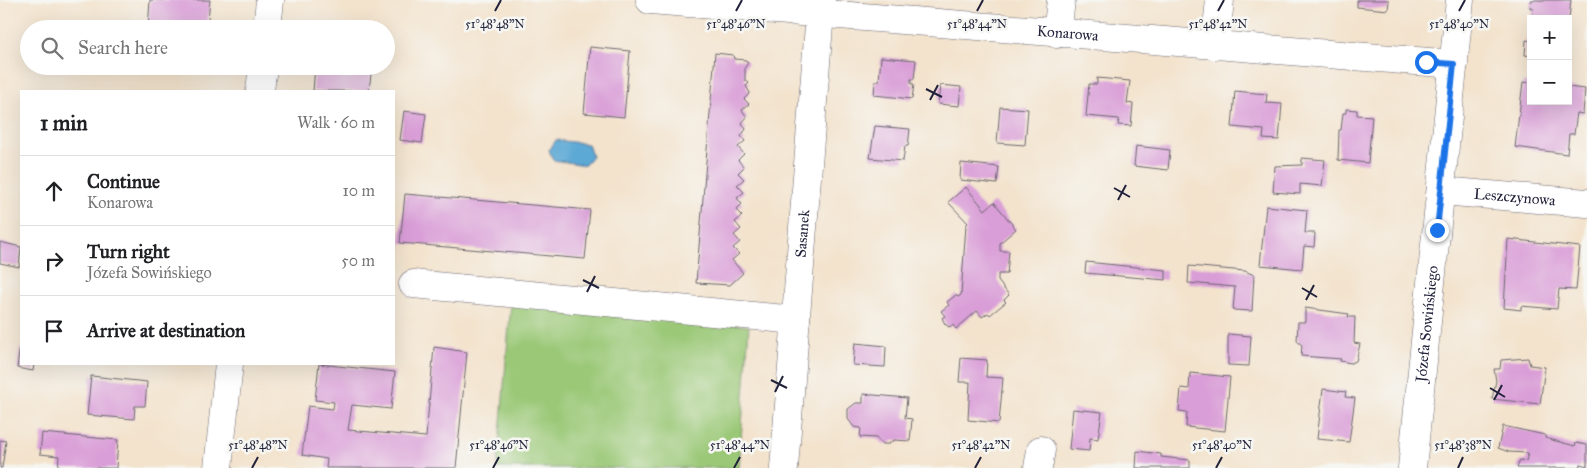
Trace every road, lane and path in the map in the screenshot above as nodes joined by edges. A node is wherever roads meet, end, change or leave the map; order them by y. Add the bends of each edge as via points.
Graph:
1 (270, 0) edge
2 (650, 0) edge
3 (1061, 0) edge
4 (1220, 0) edge
5 (1460, 0) edge
6 (820, 8) edge
7 (268, 20) edge
8 (1057, 34) junction
9 (1215, 46) junction
10 (1454, 64) junction
11 (262, 75) edge
12 (260, 90) edge
13 (1441, 191) junction
14 (1587, 203) edge
15 (413, 284) dead end
16 (796, 320) junction
17 (229, 365) edge
18 (218, 468) edge
19 (784, 468) edge
20 (1412, 468) edge

1 - 7 street
2 - 6 street, Konarowa
3 - 8 street
4 - 9 street
5 - 10 street, Józefa Sowińskiego
6 - 8 street, Konarowa
6 - 16 street, Sasanek
8 - 9 street, Konarowa
9 - 10 street, Konarowa
10 - 13 street, Józefa Sowińskiego
11 - 12 street
13 - 14 street, Leszczynowa
13 - 20 street, Józefa Sowińskiego
15 - 16 street
16 - 19 street, Sasanek
17 - 18 street

